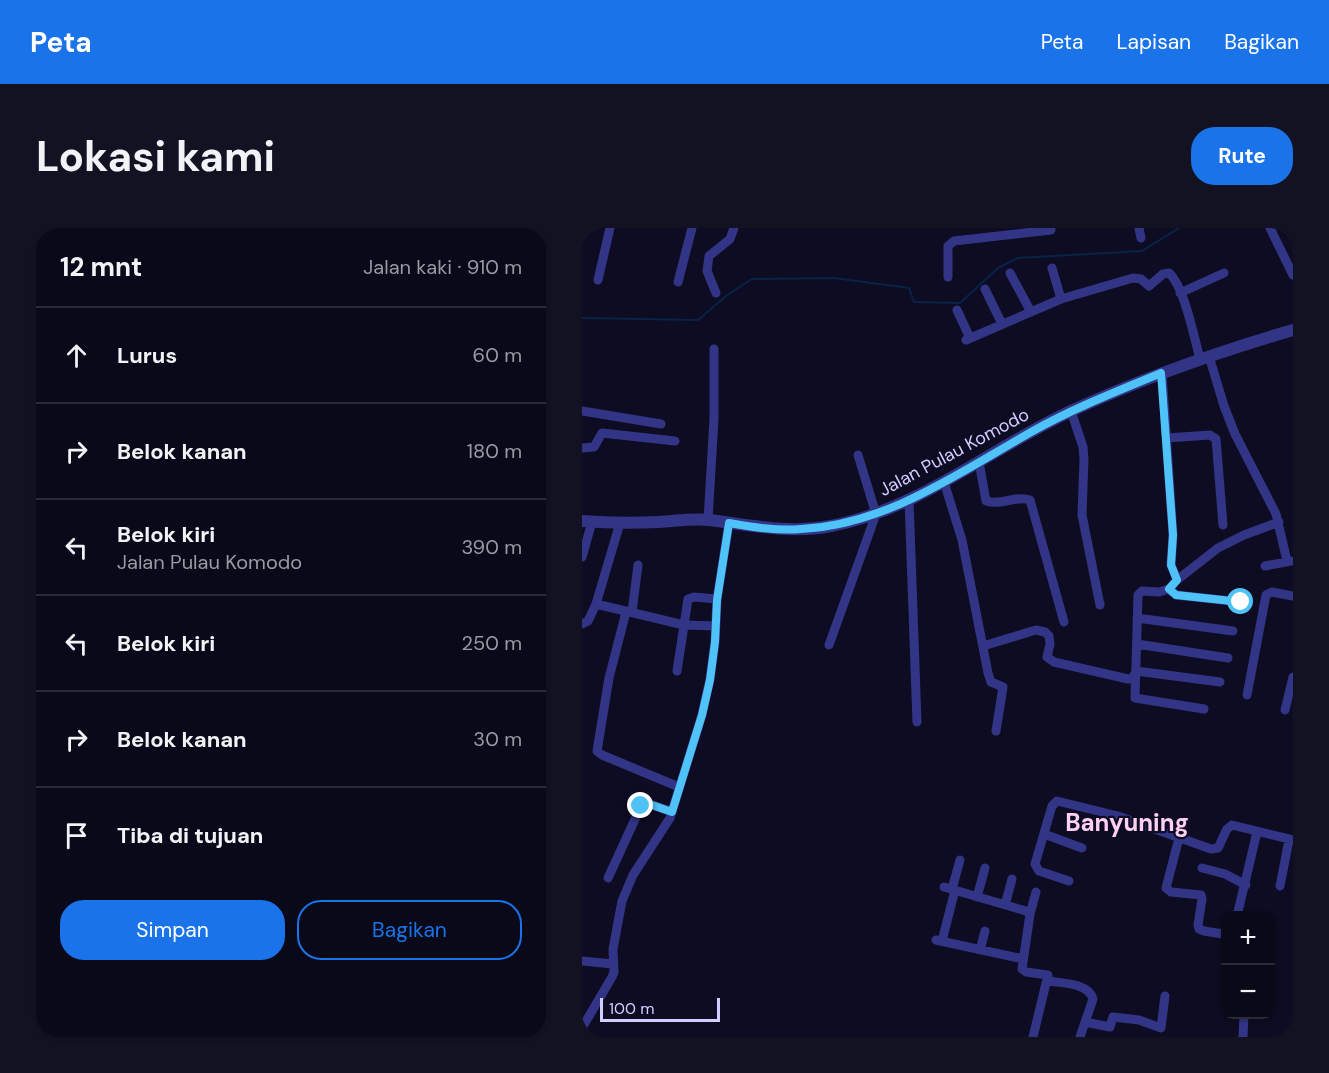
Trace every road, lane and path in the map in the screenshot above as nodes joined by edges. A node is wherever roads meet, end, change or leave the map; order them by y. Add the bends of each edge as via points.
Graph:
1 (610, 228) edge
2 (692, 228) edge
3 (734, 228) edge
4 (1139, 228) edge
5 (1270, 228) edge
6 (1051, 230) dead end
7 (991, 232) edge
8 (1141, 238) dead end
9 (1052, 268) dead end
10 (1010, 273) dead end
11 (1224, 273) dead end
12 (1293, 275) edge
13 (948, 277) dead end
14 (598, 280) dead end
15 (678, 282) dead end
16 (985, 289) dead end
17 (716, 293) dead end
18 (1180, 293) junction
19 (1061, 299) junction
20 (957, 310) dead end
21 (1031, 312) junction
22 (1002, 324) junction
23 (1293, 330) edge
24 (714, 350) dead end
25 (1205, 358) junction
26 (1161, 373) junction
27 (582, 411) edge
28 (1071, 411) junction
29 (661, 424) dead end
30 (1167, 438) junction
31 (675, 441) dead end
32 (582, 448) edge
33 (858, 455) dead end
34 (979, 462) junction
35 (944, 482) junction
36 (909, 500) junction
37 (876, 514) junction
38 (708, 520) junction
39 (587, 522) edge
40 (1279, 522) junction
41 (620, 523) junction
42 (729, 523) junction
43 (1223, 525) dead end
44 (582, 557) edge
45 (1290, 561) edge
46 (638, 565) dead end
47 (1265, 566) dead end
48 (1177, 580) junction
49 (1169, 589) junction
50 (1293, 596) edge
51 (717, 600) junction
52 (1241, 602) dead end
53 (596, 604) junction
54 (1100, 605) dead end
55 (629, 612) junction
56 (1137, 618) junction
57 (1064, 622) dead end
58 (582, 624) edge
59 (684, 624) junction
60 (716, 626) junction
61 (1233, 631) dead end
62 (1137, 644) junction
63 (829, 645) dead end
64 (983, 646) junction
65 (1228, 658) dead end
66 (677, 671) dead end
67 (1136, 671) junction
68 (1293, 677) edge
69 (1220, 682) dead end
70 (1247, 695) dead end
71 (1204, 709) dead end
72 (1285, 710) dead end
73 (917, 722) dead end
74 (996, 730) dead end
75 (679, 787) junction
76 (672, 812) junction
77 (1257, 832) junction
78 (1044, 834) junction
79 (1179, 838) junction
80 (1291, 840) edge
81 (1082, 848) dead end
82 (960, 860) dead end
83 (985, 868) dead end
84 (1202, 868) dead end
85 (608, 878) dead end
86 (1012, 879) dead end
87 (1069, 881) dead end
88 (1246, 885) junction
89 (1280, 886) dead end
90 (950, 889) junction
91 (1036, 892) dead end
92 (977, 897) junction
93 (1005, 905) junction
94 (1239, 911) edge
95 (1030, 914) junction
96 (985, 931) dead end
97 (1221, 934) edge
98 (980, 950) junction
99 (1023, 959) junction
100 (582, 961) edge
101 (613, 964) junction
102 (1048, 981) junction
103 (1165, 996) dead end
104 (1244, 1019) edge
105 (1085, 1022) junction
106 (582, 1028) edge
107 (1033, 1037) edge
108 (1080, 1037) edge
109 (1243, 1037) edge

1 - 14 street
2 - 15 street
3 - 17 street via 730,239 709,256 707,272
4 - 8 street
5 - 12 street
6 - 7 street
7 - 13 street via 950,243
9 - 19 street
10 - 21 street
11 - 18 street
16 - 22 street
18 - 19 street via 1171,274 1166,273 1149,286 1134,278
18 - 25 street
19 - 21 street
20 - 22 street via 968,339
21 - 22 street
23 - 25 street, Jalan Pulau Komodo
24 - 38 street
25 - 26 street, Jalan Pulau Komodo
25 - 40 street
26 - 28 street, Jalan Pulau Komodo
26 - 30 street
27 - 29 street
28 - 34 street, Jalan Pulau Komodo
28 - 54 street via 1083,447 1082,515
30 - 43 street via 1210,435 1216,439
30 - 48 street via 1171,565
31 - 32 street via 602,433 594,447
33 - 37 street
34 - 35 street, Jalan Pulau Komodo
34 - 57 street via 986,501 1030,500
35 - 36 street, Jalan Pulau Komodo
35 - 64 street via 962,540
36 - 37 street, Jalan Pulau Komodo
36 - 73 street
37 - 42 street, Jalan Pulau Komodo via 799,530
37 - 63 street
38 - 41 street, Jalan Pulau Komodo
38 - 42 street, Jalan Pulau Komodo
39 - 41 street, Jalan Pulau Komodo
39 - 44 street
40 - 45 street
40 - 48 street via 1218,549
41 - 53 street
42 - 51 street
45 - 47 street
46 - 55 street
48 - 49 street
49 - 52 street via 1176,595
49 - 56 street via 1140,591
50 - 70 street via 1272,592 1266,595
51 - 59 street via 689,598
51 - 60 street
53 - 55 street
53 - 58 street via 588,621
55 - 59 street
55 - 75 street via 606,690 597,750
56 - 61 street
56 - 62 street
59 - 60 street
59 - 66 street
60 - 75 street via 702,715
62 - 65 street
62 - 67 street
64 - 67 street via 1040,630 1049,636 1047,657 1054,662 1128,680
64 - 74 street via 990,681 1003,687
67 - 69 street
67 - 71 street via 1135,698
68 - 72 street
75 - 76 street
76 - 85 street via 642,804
76 - 101 street via 627,886 619,913
77 - 79 street via 1230,826 1216,849
77 - 80 street
77 - 88 street
78 - 79 street via 1057,801 1118,816
78 - 81 street
78 - 87 street via 1036,867
79 - 97 street via 1166,888 1201,895 1200,929
80 - 89 street
82 - 90 street
83 - 92 street
84 - 88 street
86 - 93 street
88 - 94 street
90 - 92 street
90 - 98 street via 939,941
91 - 95 street
92 - 93 street
93 - 95 street
95 - 99 street
96 - 98 street
98 - 99 street
99 - 102 street via 1023,971 1048,975
100 - 101 street
101 - 106 street via 612,977
102 - 105 street via 1092,993 1094,999
102 - 107 street
103 - 105 street via 1161,1028 1113,1017 1110,1027
104 - 109 street
105 - 108 street

